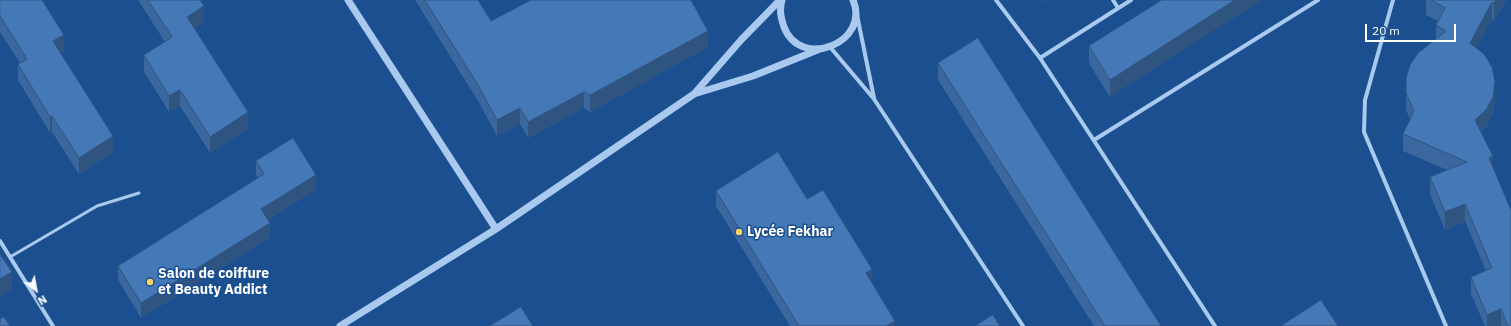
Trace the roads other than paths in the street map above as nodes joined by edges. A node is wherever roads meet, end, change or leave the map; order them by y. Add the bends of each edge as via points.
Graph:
1 (348, 0) edge
2 (781, 0) edge
3 (996, 0) edge
4 (1113, 0) edge
5 (1131, 0) edge
6 (1318, 0) edge
7 (1393, 0) edge
8 (854, 3) edge
9 (1118, 8) junction
10 (830, 47) junction
11 (820, 49) junction
12 (1040, 58) junction
13 (694, 94) junction
14 (874, 99) junction
15 (1094, 140) junction
16 (139, 193) dead end
17 (496, 229) junction
18 (0, 241) edge
19 (10, 256) junction
20 (53, 326) edge
21 (340, 326) edge
22 (1024, 326) edge
23 (1215, 326) edge
24 (1446, 326) edge

1 - 17 street
2 - 11 street via 780,16 786,32 795,42 807,48
2 - 13 street via 740,40
3 - 12 street
4 - 9 street
5 - 9 street
6 - 15 street
7 - 24 street via 1365,100 1364,132
8 - 10 street via 855,19 850,32
8 - 14 street
9 - 12 street
10 - 11 street
10 - 14 street
11 - 13 street via 753,76
12 - 15 street
13 - 17 street
14 - 22 street
15 - 23 street
16 - 19 lane via 97,206
17 - 21 street
18 - 19 street
19 - 20 street

